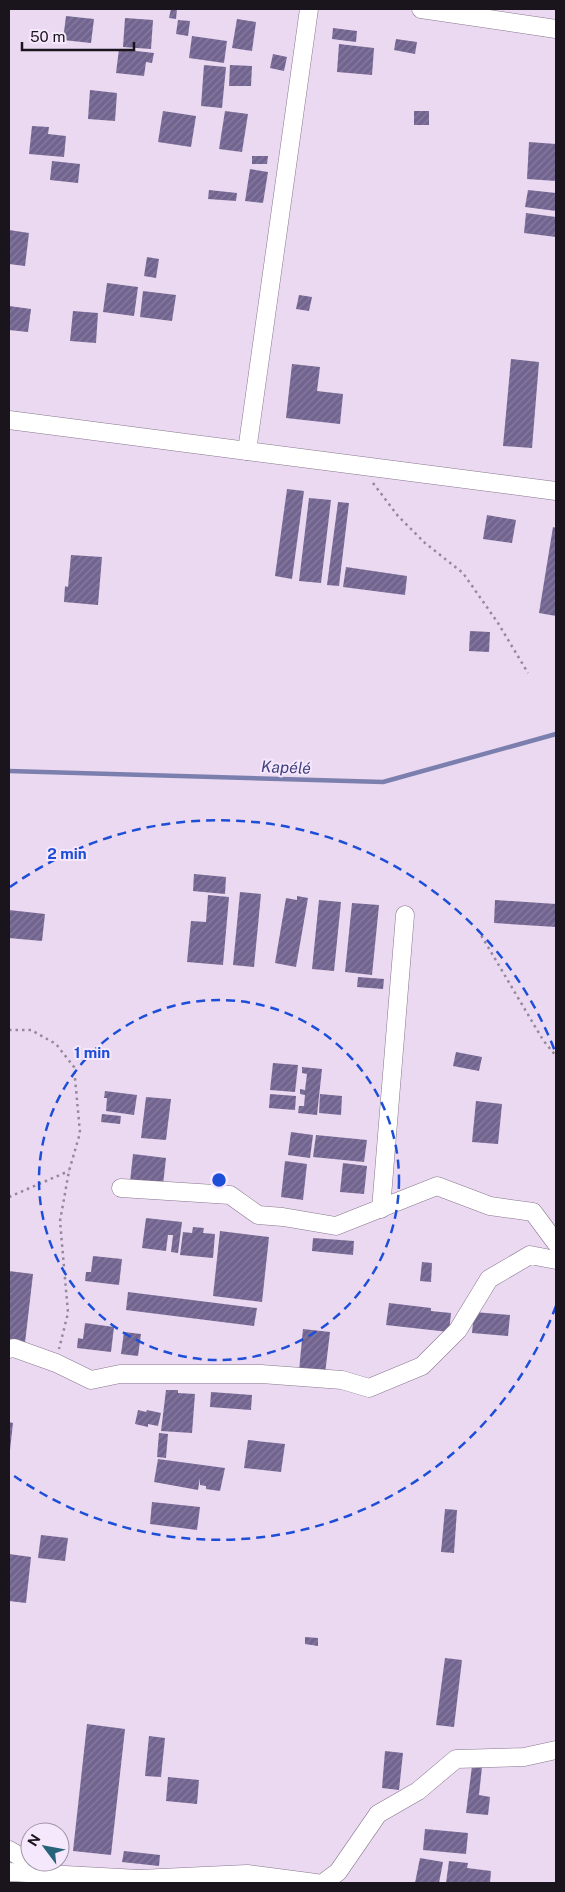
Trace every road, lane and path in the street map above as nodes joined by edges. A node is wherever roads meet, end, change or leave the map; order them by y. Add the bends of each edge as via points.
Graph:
1 (309, 9) edge
2 (421, 9) edge
3 (532, 17) edge
4 (556, 29) edge
5 (9, 420) edge
6 (247, 451) junction
7 (360, 466) junction
8 (556, 491) edge
9 (528, 674) dead end
10 (405, 915) dead end
11 (478, 930) dead end
12 (9, 1030) edge
13 (556, 1056) edge
14 (69, 1170) junction
15 (121, 1188) dead end
16 (9, 1197) edge
17 (381, 1209) junction
18 (556, 1243) edge
19 (556, 1260) edge
20 (9, 1349) edge
21 (56, 1363) junction
22 (556, 1750) edge
23 (9, 1850) edge
24 (9, 1872) edge
25 (45, 1875) junction
26 (316, 1883) edge
27 (323, 1883) edge

1 - 6 street
2 - 3 street
3 - 4 street
5 - 6 street
6 - 7 street
7 - 8 street
7 - 9 path via 398,516 463,573
10 - 17 street
11 - 13 path via 543,1040
12 - 14 path via 31,1030 56,1044 74,1068 80,1133
14 - 16 path
14 - 21 path via 60,1221 68,1313
15 - 17 street via 230,1196 258,1215 336,1226
17 - 18 street via 437,1186 490,1206 533,1212
19 - 21 street via 530,1255 488,1279 458,1330 422,1366 369,1388 342,1380 261,1374 120,1374 91,1380
20 - 21 street
22 - 27 street via 524,1757 456,1759 418,1791 378,1814 338,1872
23 - 25 street
24 - 25 street
25 - 26 street via 139,1879 247,1874

